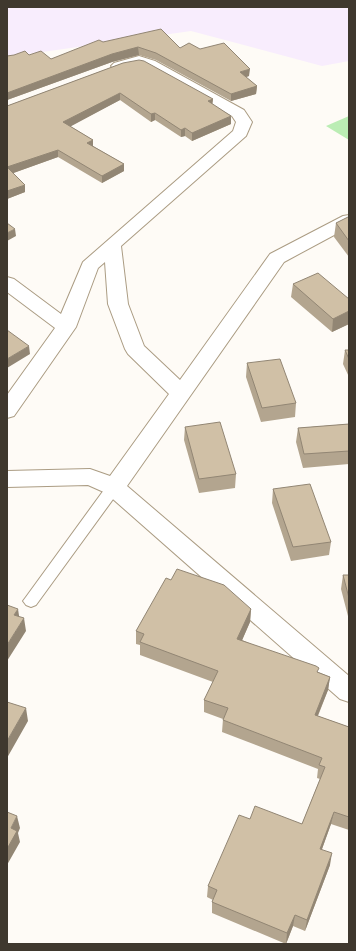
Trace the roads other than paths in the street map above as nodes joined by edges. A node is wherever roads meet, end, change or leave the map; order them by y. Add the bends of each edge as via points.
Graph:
1 (103, 72) edge
2 (349, 220) edge
3 (112, 245) junction
4 (7, 282) edge
5 (66, 327) junction
6 (181, 393) junction
7 (7, 411) edge
8 (129, 466) junction
9 (90, 477) junction
10 (7, 479) edge
11 (114, 487) junction
12 (31, 601) dead end
13 (349, 691) edge

1 - 3 street via 139,61 150,64 238,113 244,122 240,132
2 - 6 street via 277,258
3 - 5 street via 90,266
3 - 6 street via 118,304 135,349
4 - 5 street
5 - 7 street
6 - 8 street
8 - 9 street
8 - 11 street
9 - 10 street
9 - 11 street
11 - 12 lane
11 - 13 street

